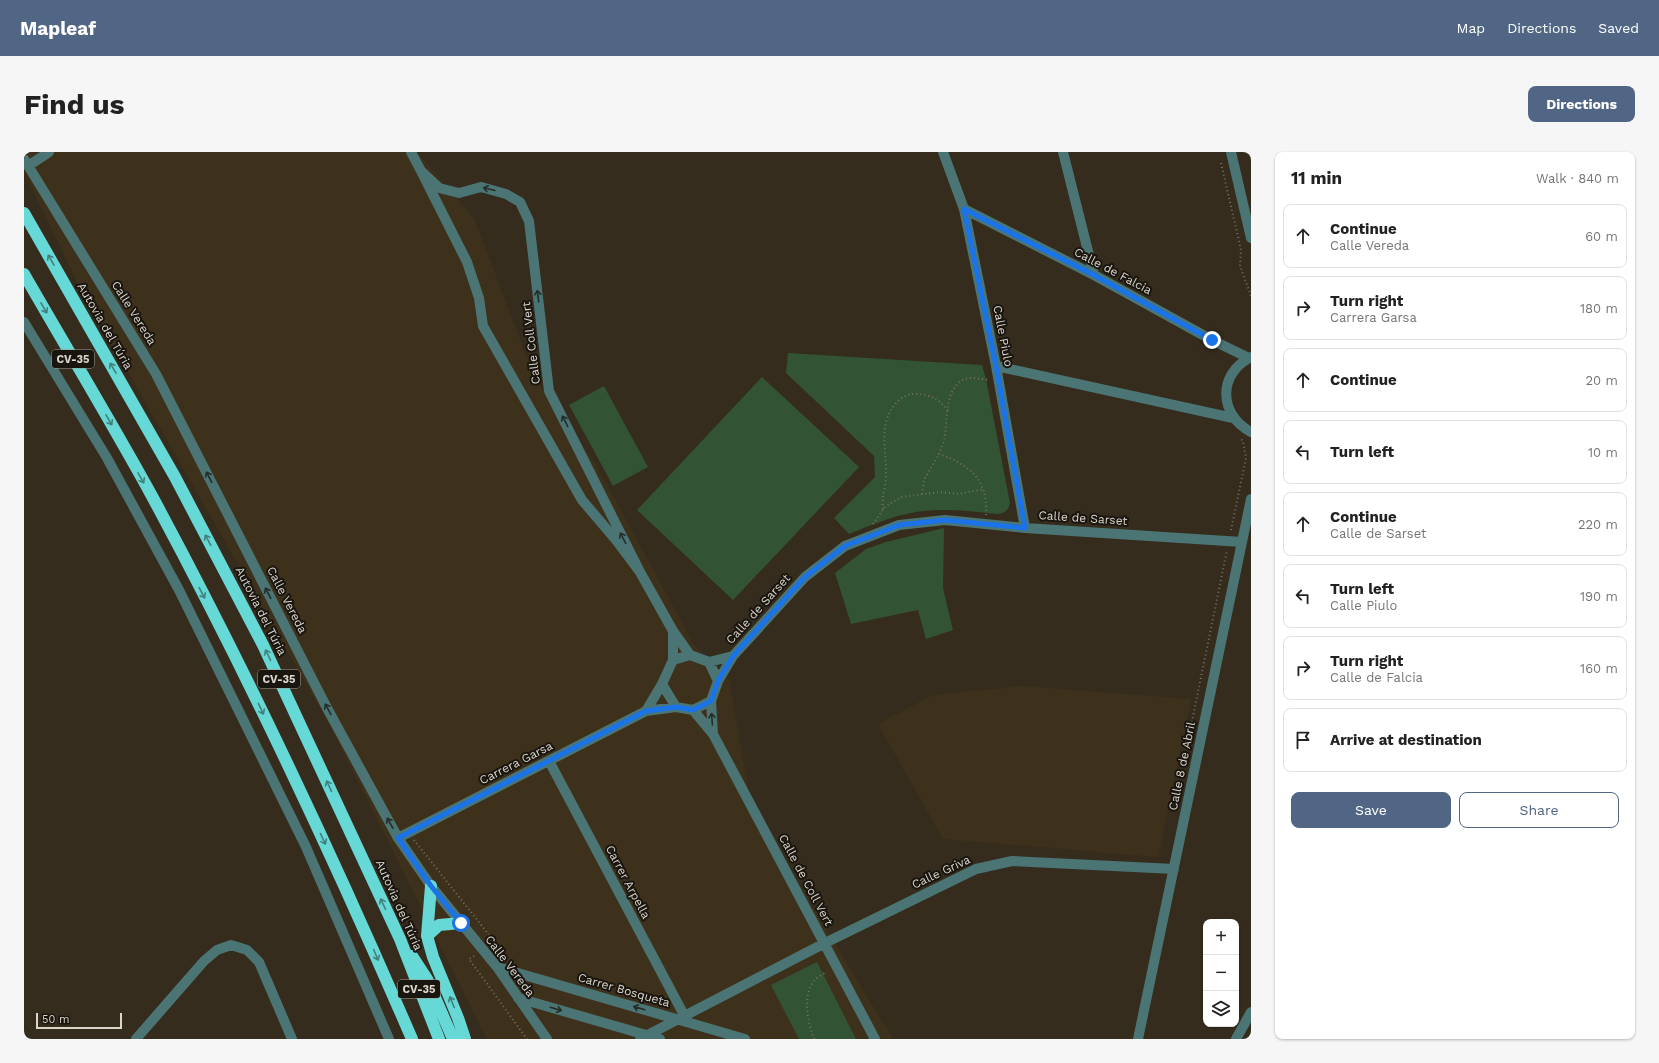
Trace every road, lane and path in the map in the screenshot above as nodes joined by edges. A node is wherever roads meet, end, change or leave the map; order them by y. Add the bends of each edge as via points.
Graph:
1 (49, 152) edge
2 (411, 152) edge
3 (943, 152) edge
4 (1063, 152) edge
5 (1231, 152) edge
6 (1221, 160) dead end
7 (26, 163) edge
8 (421, 171) junction
9 (964, 209) junction
10 (24, 212) edge
11 (1251, 238) edge
12 (24, 274) edge
13 (1094, 275) junction
14 (1251, 296) edge
15 (24, 322) edge
16 (1250, 358) edge
17 (996, 366) junction
18 (986, 379) dead end
19 (948, 410) junction
20 (1234, 418) junction
21 (1251, 432) edge
22 (1238, 435) dead end
23 (939, 454) junction
24 (984, 489) junction
25 (922, 494) junction
26 (1251, 499) edge
27 (883, 509) junction
28 (987, 513) dead end
29 (873, 524) dead end
30 (1025, 528) junction
31 (1229, 541) junction
32 (1242, 542) junction
33 (640, 572) junction
34 (673, 631) junction
35 (690, 655) junction
36 (733, 656) junction
37 (674, 660) junction
38 (709, 662) junction
39 (718, 681) junction
40 (662, 684) junction
41 (711, 701) junction
42 (676, 707) junction
43 (693, 710) junction
44 (646, 711) junction
45 (1191, 729) dead end
46 (713, 734) junction
47 (550, 761) junction
48 (398, 838) junction
49 (1174, 869) junction
50 (431, 886) junction
51 (461, 923) junction
52 (427, 936) junction
53 (400, 939) junction
54 (825, 943) junction
55 (837, 966) junction
56 (497, 967) junction
57 (518, 998) junction
58 (1251, 1012) edge
59 (680, 1017) junction
60 (644, 1037) edge
61 (136, 1039) edge
62 (292, 1039) edge
63 (389, 1039) edge
64 (412, 1039) edge
65 (440, 1039) edge
66 (453, 1039) edge
67 (465, 1039) edge
68 (547, 1039) edge
69 (660, 1039) edge
70 (744, 1039) edge
71 (814, 1039) edge
72 (875, 1039) edge
73 (1138, 1039) edge
74 (1236, 1039) edge

1 - 7 street
2 - 8 street, Calle Coll Vert
3 - 9 street, Calle Piulo
4 - 13 street
5 - 11 street
6 - 14 path via 1241,250 1240,266
48 -> 7 street, Calle Vereda via 327,708 156,374
8 - 33 street, Calle Coll Vert via 467,262 479,298 483,326 582,500
33 -> 8 street, Calle Coll Vert via 549,391 529,221 520,202 506,194 481,188 459,193 439,188
9 - 13 street, Calle de Falcia
9 - 17 street, Calle Piulo
53 -> 10 highway, Autovia del Túria / CV-35 via 260,638 175,477
12 -> 64 highway, CV-35 via 153,498 236,656 361,919
13 - 16 street, Calle de Falcia
15 - 63 street via 106,458 179,590 306,847
16 - 20 street via 1235,369 1229,380 1226,393 1228,406
17 - 20 street
17 - 30 street, Calle Piulo
18 - 19 path via 970,378 962,381 951,393
19 - 23 path
19 - 27 path via 940,401 929,395 911,393 900,399 891,409 885,422 886,476
20 - 21 street
22 - 31 path via 1243,442 1246,458
23 - 24 path via 956,460 973,472
23 - 25 path via 924,480
24 - 25 path via 958,494
24 - 28 path
25 - 27 path via 901,497
26 - 32 street, Calle 8 de Abril
27 - 29 path
30 - 31 street, Calle de Sarset
30 - 36 street, Calle de Sarset via 945,520 899,525 845,546 805,577
31 - 32 street, Calle de Sarset
31 - 45 path
32 - 49 street, Calle 8 de Abril
33 - 34 street, Calle Coll Vert
34 - 35 street, Calle Coll Vert
34 - 37 street, Calle Coll Vert
35 - 37 street
35 - 38 street
36 - 38 street, Calle de Sarset
36 - 39 street, Calle de Sarset
37 - 40 street
38 - 39 street
39 - 41 street
40 - 42 street
40 - 44 street
41 - 43 street
46 -> 41 street, Calle de Coll Vert
42 - 43 street
42 - 44 street, Carrera Garsa
43 - 46 street, Calle de Coll Vert
44 - 47 street, Carrera Garsa
46 - 54 street, Calle de Coll Vert
47 - 48 street, Carrera Garsa
47 - 59 street, Carrer Arpella
48 - 50 street, Calle Vereda
49 - 54 street, Calle Griva via 1012,861 976,869
49 - 73 street, Calle 8 de Abril
50 - 51 street, Calle Vereda
50 - 52 highway
51 - 52 highway via 439,925
51 - 56 street, Calle Vereda
67 -> 52 highway
53 - 65 highway, Autovia del Túria / CV-35
53 - 66 highway via 427,979
54 - 55 street, Calle de Coll Vert
54 - 59 street, Calle Griva
55 - 71 path via 815,979 809,989 808,1009
55 - 72 street, Calle de Coll Vert
56 - 57 street, Calle Vereda
59 -> 56 street, Carrer Bosqueta
57 -> 60 street
57 - 68 street, Calle Vereda
58 - 74 street
59 - 60 street, Calle Griva
59 - 70 street, Carrer Bosqueta
60 - 69 street
61 - 62 street via 204,961 217,950 231,946 247,950 259,962

